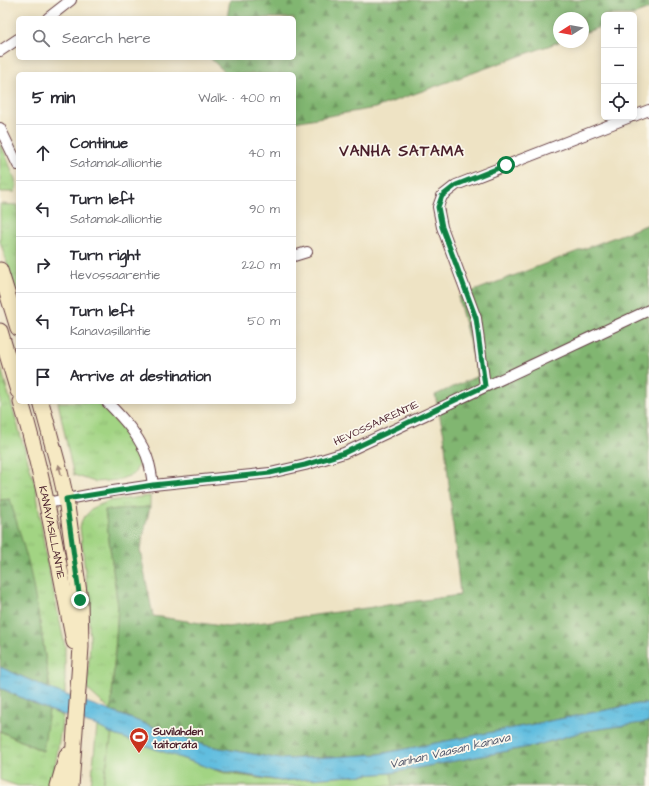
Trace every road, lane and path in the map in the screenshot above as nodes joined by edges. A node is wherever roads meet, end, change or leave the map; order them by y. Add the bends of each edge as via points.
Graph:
1 (71, 0) edge
2 (51, 16) edge
3 (16, 40) edge
4 (0, 51) edge
5 (649, 110) edge
6 (637, 115) edge
7 (622, 120) edge
8 (0, 128) edge
9 (16, 160) edge
10 (307, 252) dead end
11 (296, 255) edge
12 (0, 270) edge
13 (649, 310) edge
14 (16, 322) edge
15 (0, 331) edge
16 (16, 384) edge
17 (485, 386) junction
18 (22, 404) edge
19 (41, 404) edge
20 (109, 404) edge
21 (153, 485) junction
22 (66, 499) junction
23 (47, 503) junction
24 (77, 689) junction
25 (75, 731) junction
26 (58, 786) edge
27 (71, 786) edge

1 - 2 street
3 - 4 street
5 - 6 street
7 - 17 street via 456,185 442,196 438,207 442,227 476,318
8 - 9 street
10 - 11 street
12 - 14 main road
13 - 17 street, HEVOSSAARENTIE
15 - 16 main road
17 - 21 street, HEVOSSAARENTIE via 344,453 305,465 270,473
18 - 23 main road, KANAVASILLANTIE
22 -> 19 main road, KANAVASILLANTIE
20 - 21 street via 133,431 143,447
21 - 22 street, HEVOSSAARENTIE
22 - 23 street, HEVOSSAARENTIE
22 - 24 main road, KANAVASILLANTIE via 80,600 81,647
23 - 24 main road, KANAVASILLANTIE via 74,642
24 - 25 main road, KANAVASILLANTIE
25 - 26 main road, KANAVASILLANTIE
25 - 27 main road, KANAVASILLANTIE

